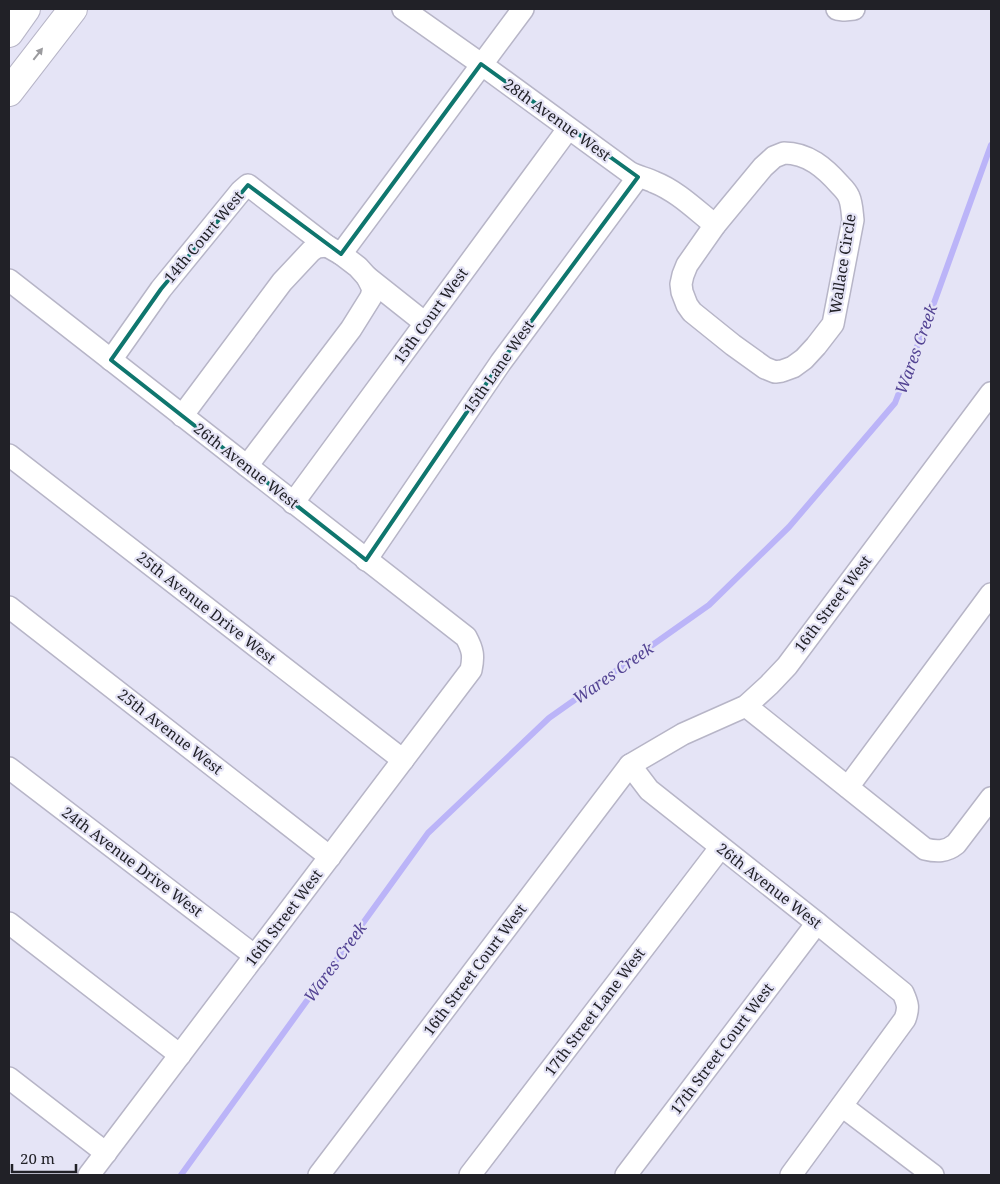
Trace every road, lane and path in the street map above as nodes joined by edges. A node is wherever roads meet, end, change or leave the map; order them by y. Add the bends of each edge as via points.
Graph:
1 (26, 9) edge
2 (73, 9) edge
3 (403, 9) edge
4 (523, 9) edge
5 (837, 9) edge
6 (854, 9) edge
7 (9, 33) edge
8 (481, 64) junction
9 (9, 92) edge
10 (568, 129) junction
11 (638, 177) junction
12 (715, 225) junction
13 (334, 250) junction
14 (367, 277) junction
15 (9, 280) edge
16 (425, 323) junction
17 (111, 360) junction
18 (991, 393) edge
19 (182, 416) junction
20 (9, 455) edge
21 (247, 466) junction
22 (293, 503) junction
23 (366, 560) junction
24 (991, 594) edge
25 (9, 607) edge
26 (474, 659) joint
27 (746, 706) junction
28 (404, 760) junction
29 (630, 765) junction
30 (9, 768) edge
31 (848, 787) junction
32 (991, 798) edge
33 (720, 848) junction
34 (330, 856) junction
35 (9, 923) edge
36 (818, 923) junction
37 (255, 956) junction
38 (180, 1055) junction
39 (9, 1078) edge
40 (842, 1106) junction
41 (106, 1153) junction
42 (89, 1175) edge
43 (319, 1175) edge
44 (470, 1175) edge
45 (626, 1175) edge
46 (791, 1175) edge
47 (933, 1175) edge

1 - 7 main road
9 -> 2 main road
3 - 8 street, 28th Avenue West
4 - 8 street
5 - 6 street
8 - 10 street, 28th Avenue West
8 - 13 street
10 - 11 street, 28th Avenue West
10 - 16 street, 15th Court West
11 - 12 street, 28th Avenue West via 674,192
11 - 23 street, 15th Lane West via 501,362
12 - 12 street, Wallace Circle via 683,275 682,292 687,305 699,318 765,368 782,372 793,367 804,359 833,324 853,220 849,195 818,164 806,157 784,153 763,167
13 - 14 street
13 - 17 street, 14th Court West via 248,185 161,289
13 - 19 street via 317,247 311,250 282,282
14 - 16 street
14 - 21 street via 373,289 371,297 351,329
15 - 17 street, 26th Avenue West
16 - 22 street, 15th Court West
17 - 19 street, 26th Avenue West
18 - 27 street, 16th Street West via 787,666
19 - 21 street, 26th Avenue West
20 - 28 street, 25th Avenue Drive West
21 - 22 street, 26th Avenue West
22 - 23 street, 26th Avenue West
23 - 26 street, 26th Avenue West via 466,637
24 - 31 street
25 - 34 street, 25th Avenue West
26 - 28 street, 16th Street West via 471,670
27 - 29 street, 16th Street West via 683,734
27 - 31 street
28 - 34 street, 16th Street West
29 - 33 street, 26th Avenue West via 649,790
29 - 43 street, 16th Street Court West
30 - 37 street, 24th Avenue Drive West
31 - 32 street via 925,849 934,852 956,844
33 - 36 street, 26th Avenue West
33 - 44 street, 17th Street Lane West
34 - 37 street, 16th Street West
35 - 38 street
36 - 40 street, 26th Avenue West via 903,993 908,1005 905,1019
36 - 45 street, 17th Street Court West
37 - 38 street, 16th Street West
38 - 41 street, 16th Street West
39 - 41 street
40 - 46 street
40 - 47 street
41 - 42 street, 16th Street West

